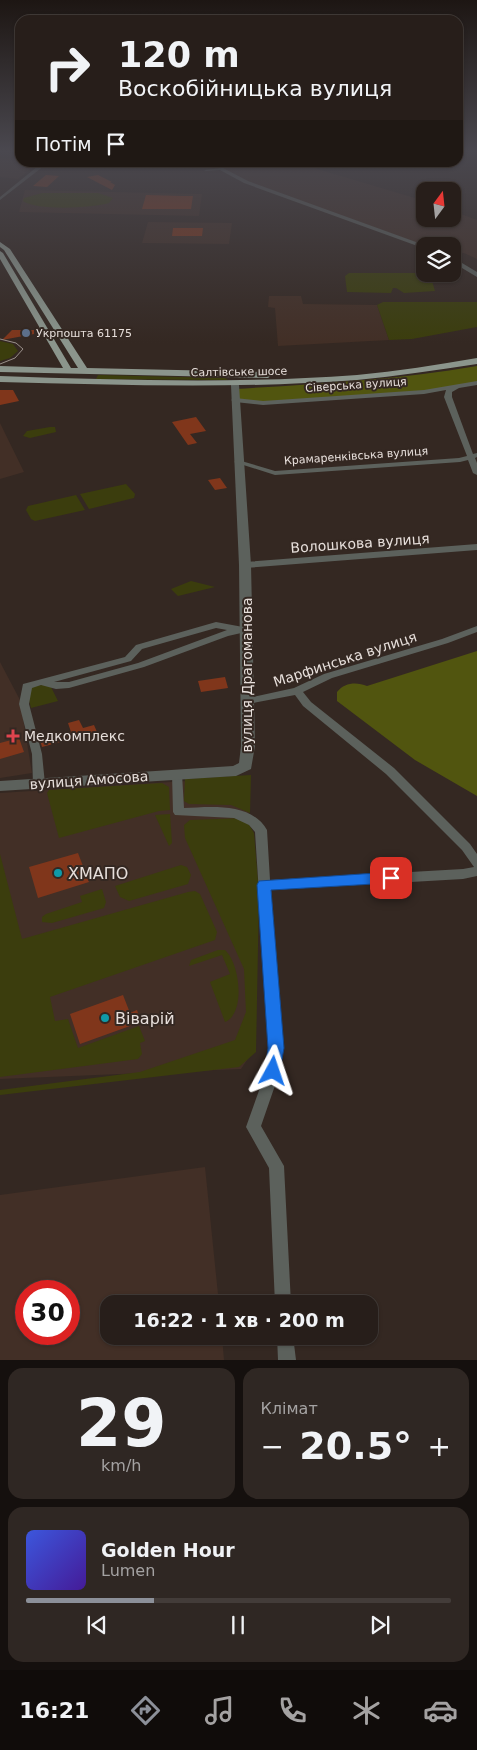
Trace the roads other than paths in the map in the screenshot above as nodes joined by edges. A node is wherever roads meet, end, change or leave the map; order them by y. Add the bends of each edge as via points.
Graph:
1 (338, 215) edge
2 (0, 244) edge
3 (416, 244) edge
4 (0, 253) edge
5 (461, 265) edge
6 (477, 275) edge
7 (60, 354) junction
8 (477, 355) edge
9 (74, 356) junction
10 (477, 361) edge
11 (0, 369) edge
12 (24, 370) junction
13 (122, 373) junction
14 (68, 376) junction
15 (85, 377) junction
16 (0, 379) edge
17 (234, 380) junction
18 (477, 383) edge
19 (460, 386) junction
20 (235, 400) junction
21 (474, 456) edge
22 (238, 462) junction
23 (477, 472) edge
24 (477, 547) edge
25 (246, 565) junction
26 (477, 629) edge
27 (245, 630) junction
28 (41, 682) junction
29 (297, 691) junction
30 (248, 702) junction
31 (178, 774) junction
32 (39, 784) junction
33 (0, 786) edge
34 (477, 864) edge
35 (477, 871) edge
36 (264, 885) junction
37 (283, 1295) edge
38 (286, 1345) edge
39 (287, 1360) edge

1 - 3 street
2 - 9 main road via 7,249
4 - 7 main road
5 - 6 street
7 - 12 main road via 55,364
7 - 14 main road
8 - 17 main road, Салтівське шосе via 376,369
9 - 13 main road via 91,366
9 - 15 main road
10 - 17 main road, Салтівське шосе via 442,368 327,380
11 - 12 main road, Салтівське шосе
12 - 14 main road, Салтівське шосе
13 - 15 main road, Салтівське шосе
13 - 17 main road, Салтівське шосе
14 - 15 main road, Салтівське шосе
14 - 16 main road, Салтівське шосе
15 - 17 main road, Салтівське шосе
17 - 20 street, вулиця Драгоманова
18 - 19 street, Сіверська вулиця
19 - 20 street, Сіверська вулиця via 424,392 263,403
19 - 21 street via 449,391 448,397
20 - 22 street, вулиця Драгоманова
21 - 22 street, Крамаренківська вулиця via 460,460 275,473
21 - 23 street
22 - 25 street, вулиця Драгоманова
24 - 25 street, Волошкова вулиця
25 - 27 street, вулиця Драгоманова
26 - 29 street, Марфинська вулиця via 328,676
27 - 28 street via 226,633 141,665 69,686
27 - 28 street via 216,625 142,646 128,659
27 - 30 street, вулиця Драгоманова
28 - 32 street via 27,686 24,695
29 - 30 street, Марфинська вулиця
29 - 34 street via 307,704 390,771 466,847
30 - 31 street, вулиця Драгоманова via 248,746 244,767 236,771
31 - 32 street, вулиця Амосова
31 - 36 street via 180,812 236,813 247,816 258,826 261,830
32 - 33 street, вулиця Амосова
35 - 36 street
36 - 37 street via 276,1048 273,1071 252,1127 276,1166
38 - 39 street

